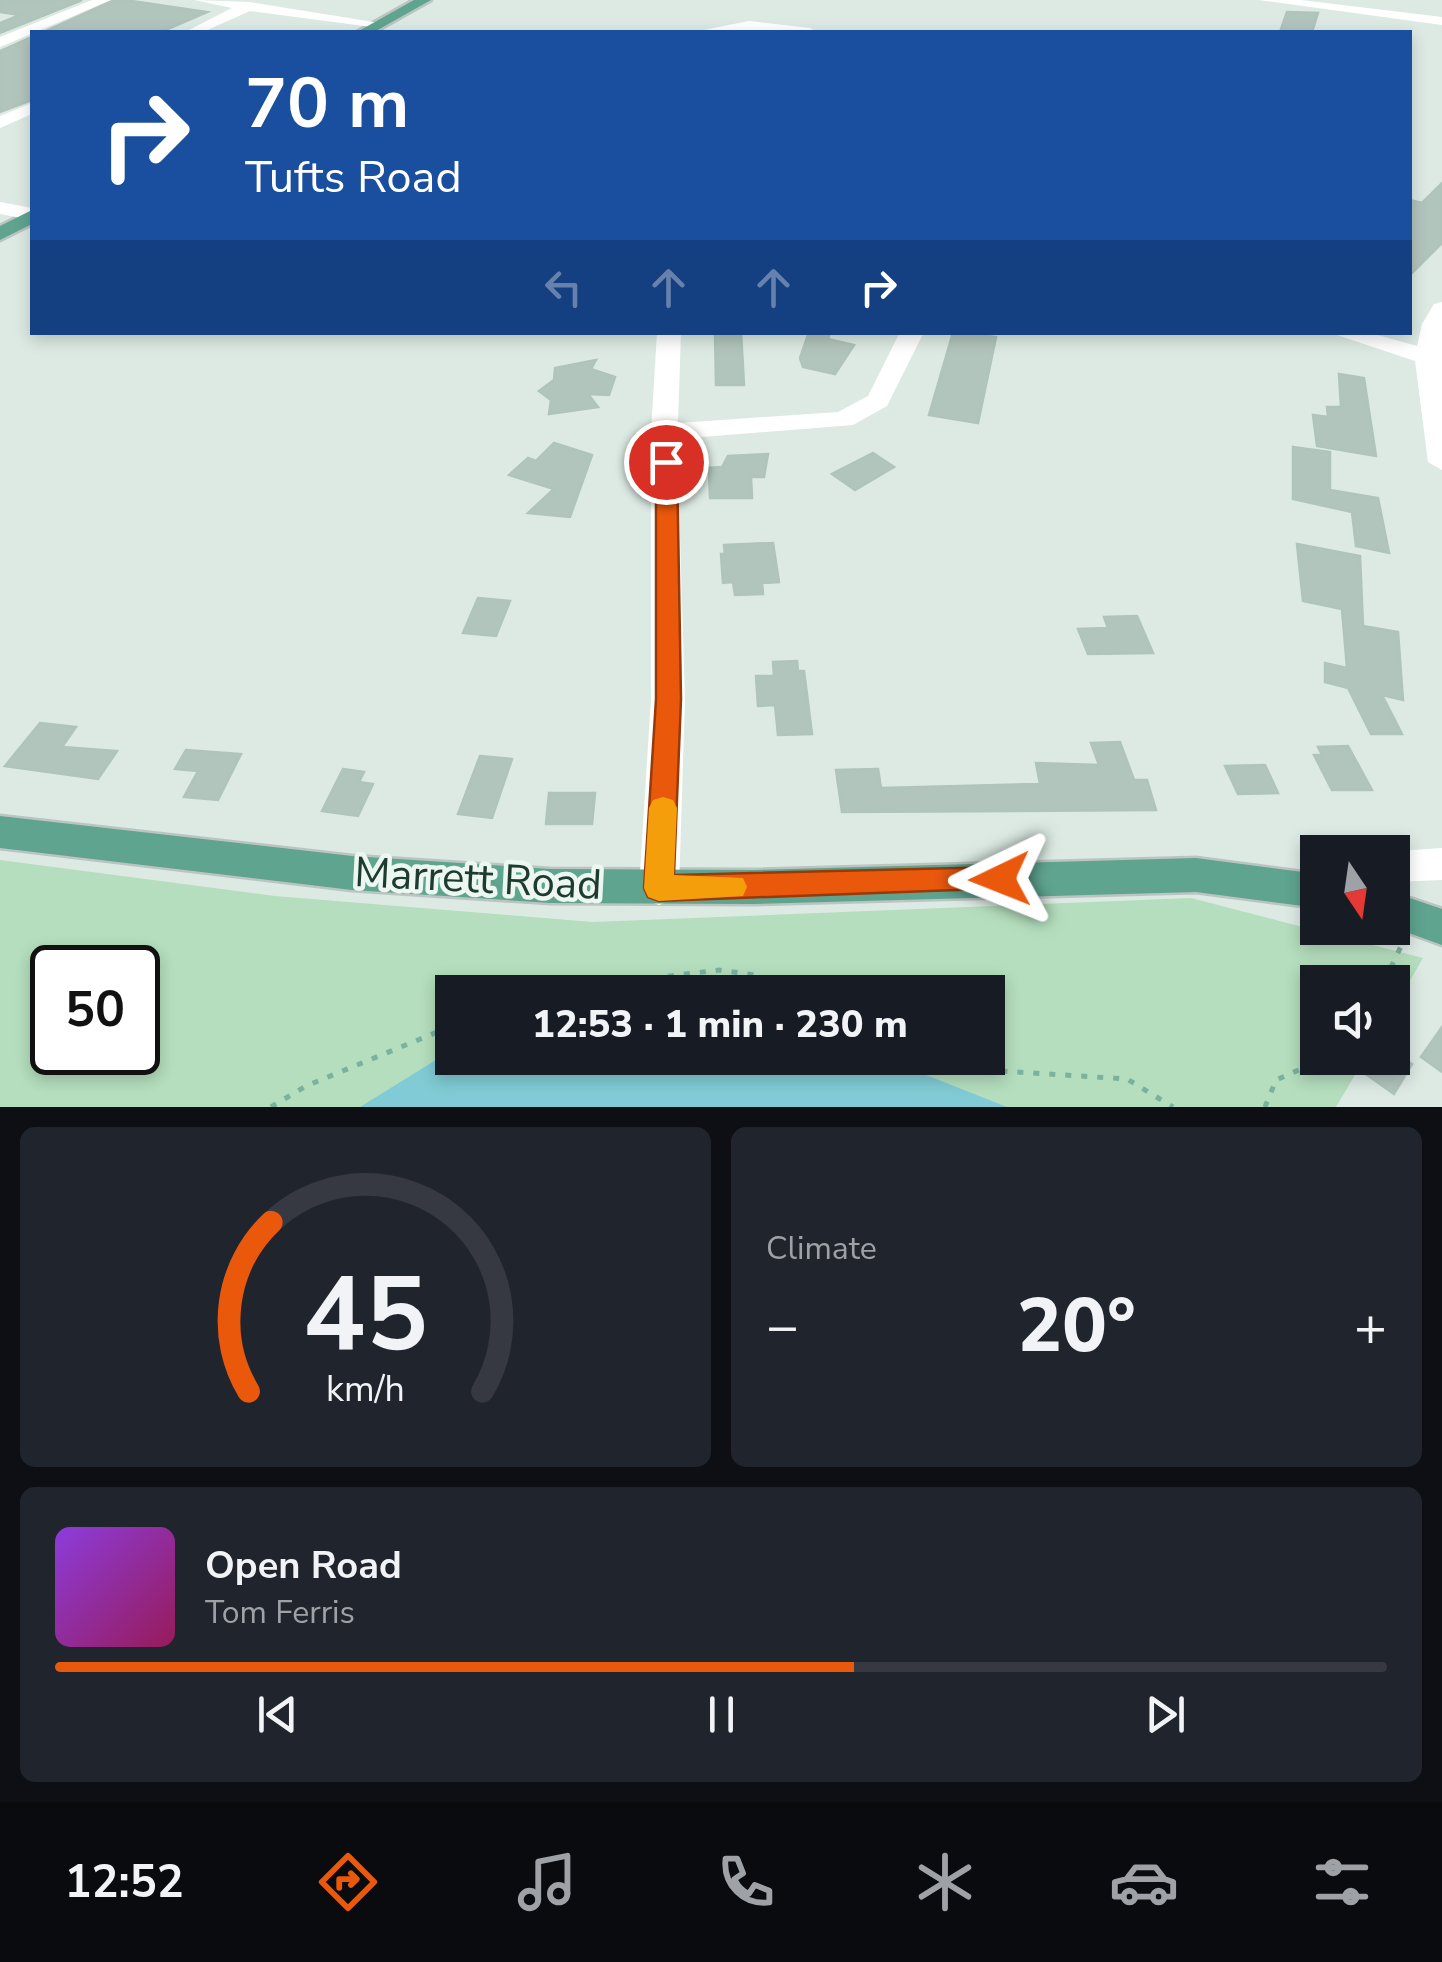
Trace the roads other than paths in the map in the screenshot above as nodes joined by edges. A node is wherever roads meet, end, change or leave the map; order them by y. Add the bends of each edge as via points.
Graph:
1 (104, 0) edge
2 (201, 0) edge
3 (424, 0) edge
4 (1266, 0) edge
5 (256, 3) edge
6 (385, 21) junction
7 (1442, 21) edge
8 (196, 30) edge
9 (368, 30) edge
10 (717, 30) edge
11 (790, 30) edge
12 (0, 42) edge
13 (30, 109) edge
14 (0, 123) edge
15 (0, 208) edge
16 (30, 215) edge
17 (30, 216) edge
18 (0, 234) edge
19 (1442, 309) edge
20 (669, 335) edge
21 (911, 335) edge
22 (1350, 335) edge
23 (1426, 356) junction
24 (664, 432) junction
25 (1442, 462) edge
26 (0, 832) edge
27 (1442, 864) edge
28 (1410, 865) edge
29 (1300, 876) edge
30 (1265, 881) junction
31 (659, 888) junction
32 (1300, 888) edge

1 - 12 street
2 - 5 street
3 - 6 main road
4 - 7 street via 1354,18
5 - 6 street
5 - 8 street
6 - 9 main road
10 - 11 street
13 - 14 street
15 - 16 street
17 - 18 main road
19 - 23 street
20 - 24 street
21 - 24 street via 878,401 844,419
22 - 23 street
23 - 25 street
24 - 31 street via 668,699
26 - 31 main road, Marrett Road via 389,876
27 - 28 street
29 - 30 street
30 - 31 main road, Marrett Road via 1118,875
30 - 32 main road, Marrett Road

